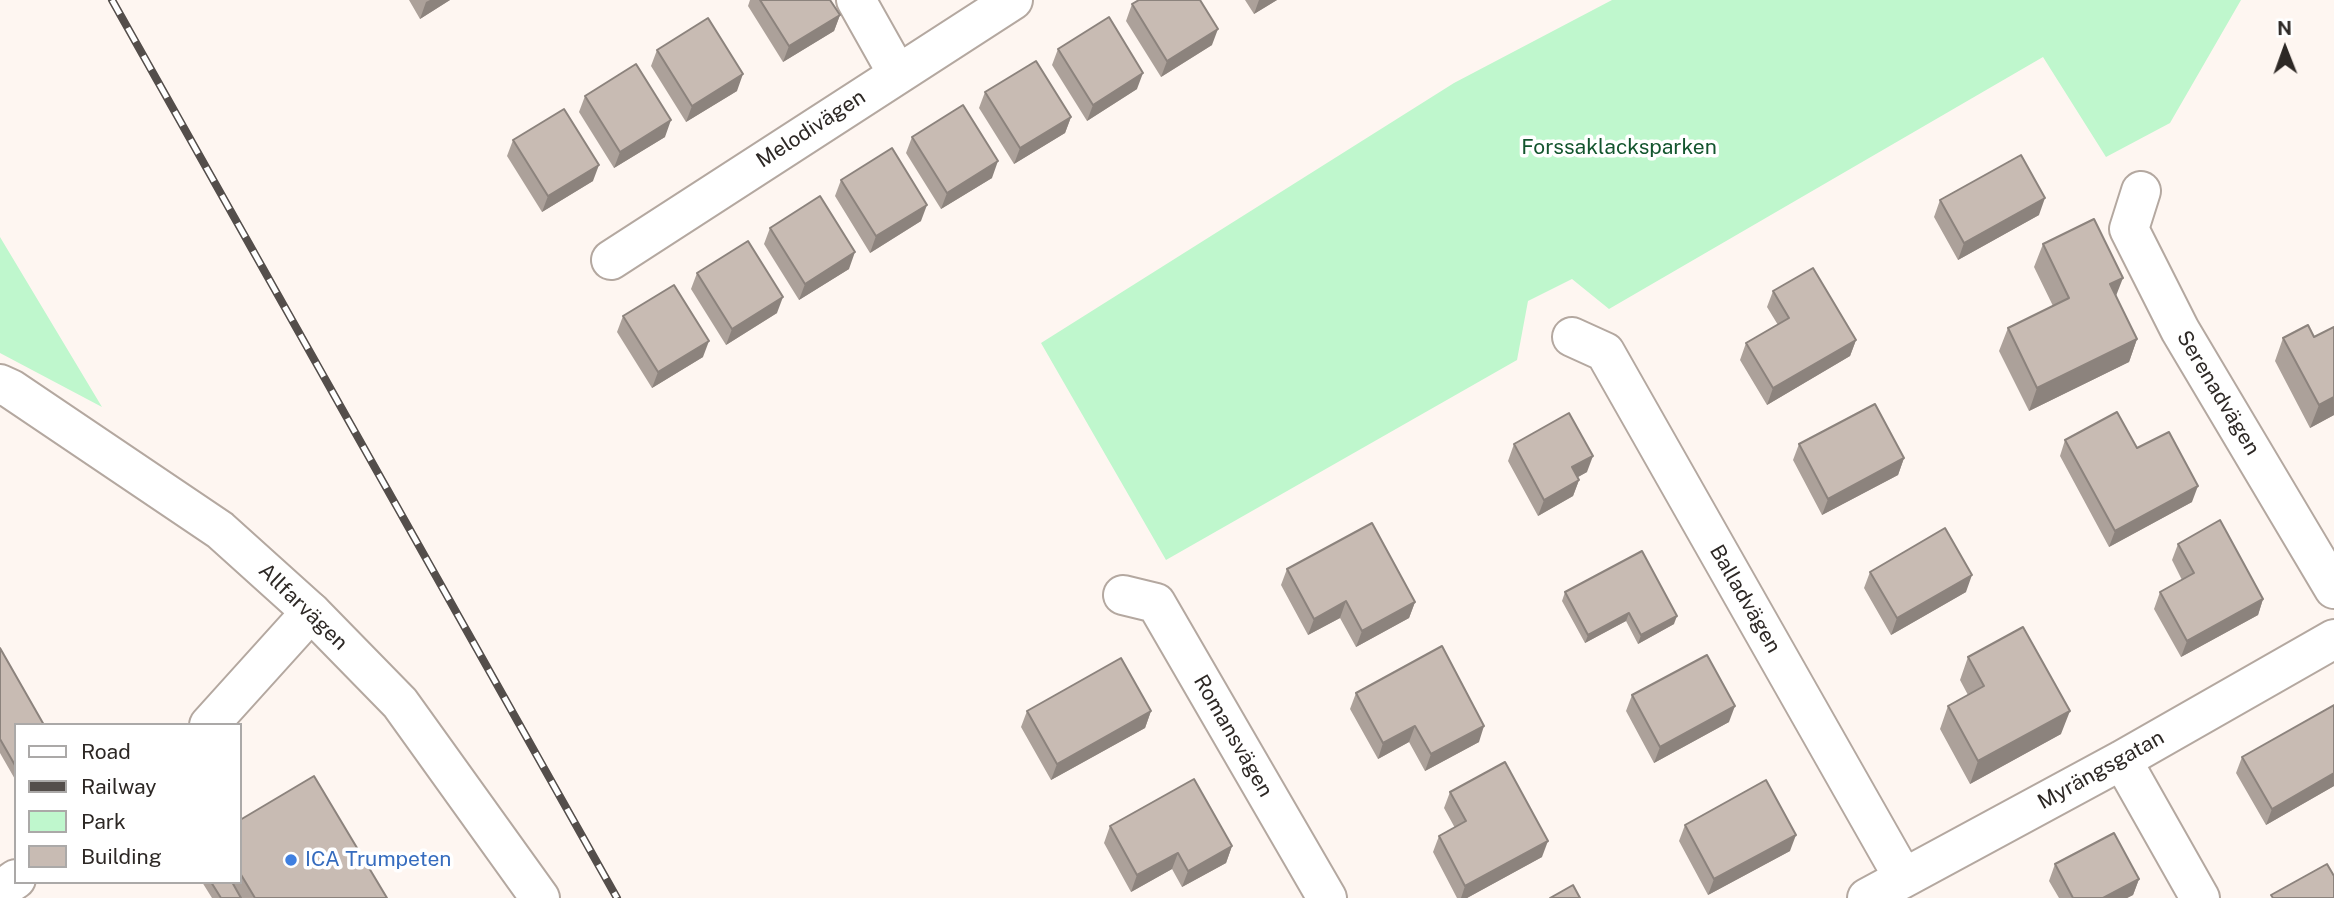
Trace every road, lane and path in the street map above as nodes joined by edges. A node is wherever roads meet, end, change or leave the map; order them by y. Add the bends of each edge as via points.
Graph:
1 (856, 0) edge
2 (1013, 0) edge
3 (897, 73) junction
4 (2141, 191) dead end
5 (611, 260) dead end
6 (1572, 337) dead end
7 (0, 384) edge
8 (2334, 589) edge
9 (1123, 595) dead end
10 (311, 612) junction
11 (2334, 639) edge
12 (211, 723) edge
13 (2122, 760) junction
14 (1903, 877) junction
15 (540, 898) edge
16 (1327, 898) edge
17 (1867, 898) edge
18 (2200, 898) edge

1 - 3 street
2 - 3 street, Melodivägen
3 - 5 street, Melodivägen
4 - 8 street, Serenadvägen via 2129,229 2180,330
6 - 14 street, Balladvägen via 1605,352
7 - 10 street, Allfarvägen via 220,530
9 - 16 street, Romansvägen via 1156,603
10 - 12 street
10 - 15 street, Allfarvägen via 400,704
11 - 13 street, Myrängsgatan
13 - 14 street, Myrängsgatan
13 - 18 street
14 - 17 street, Myrängsgatan

